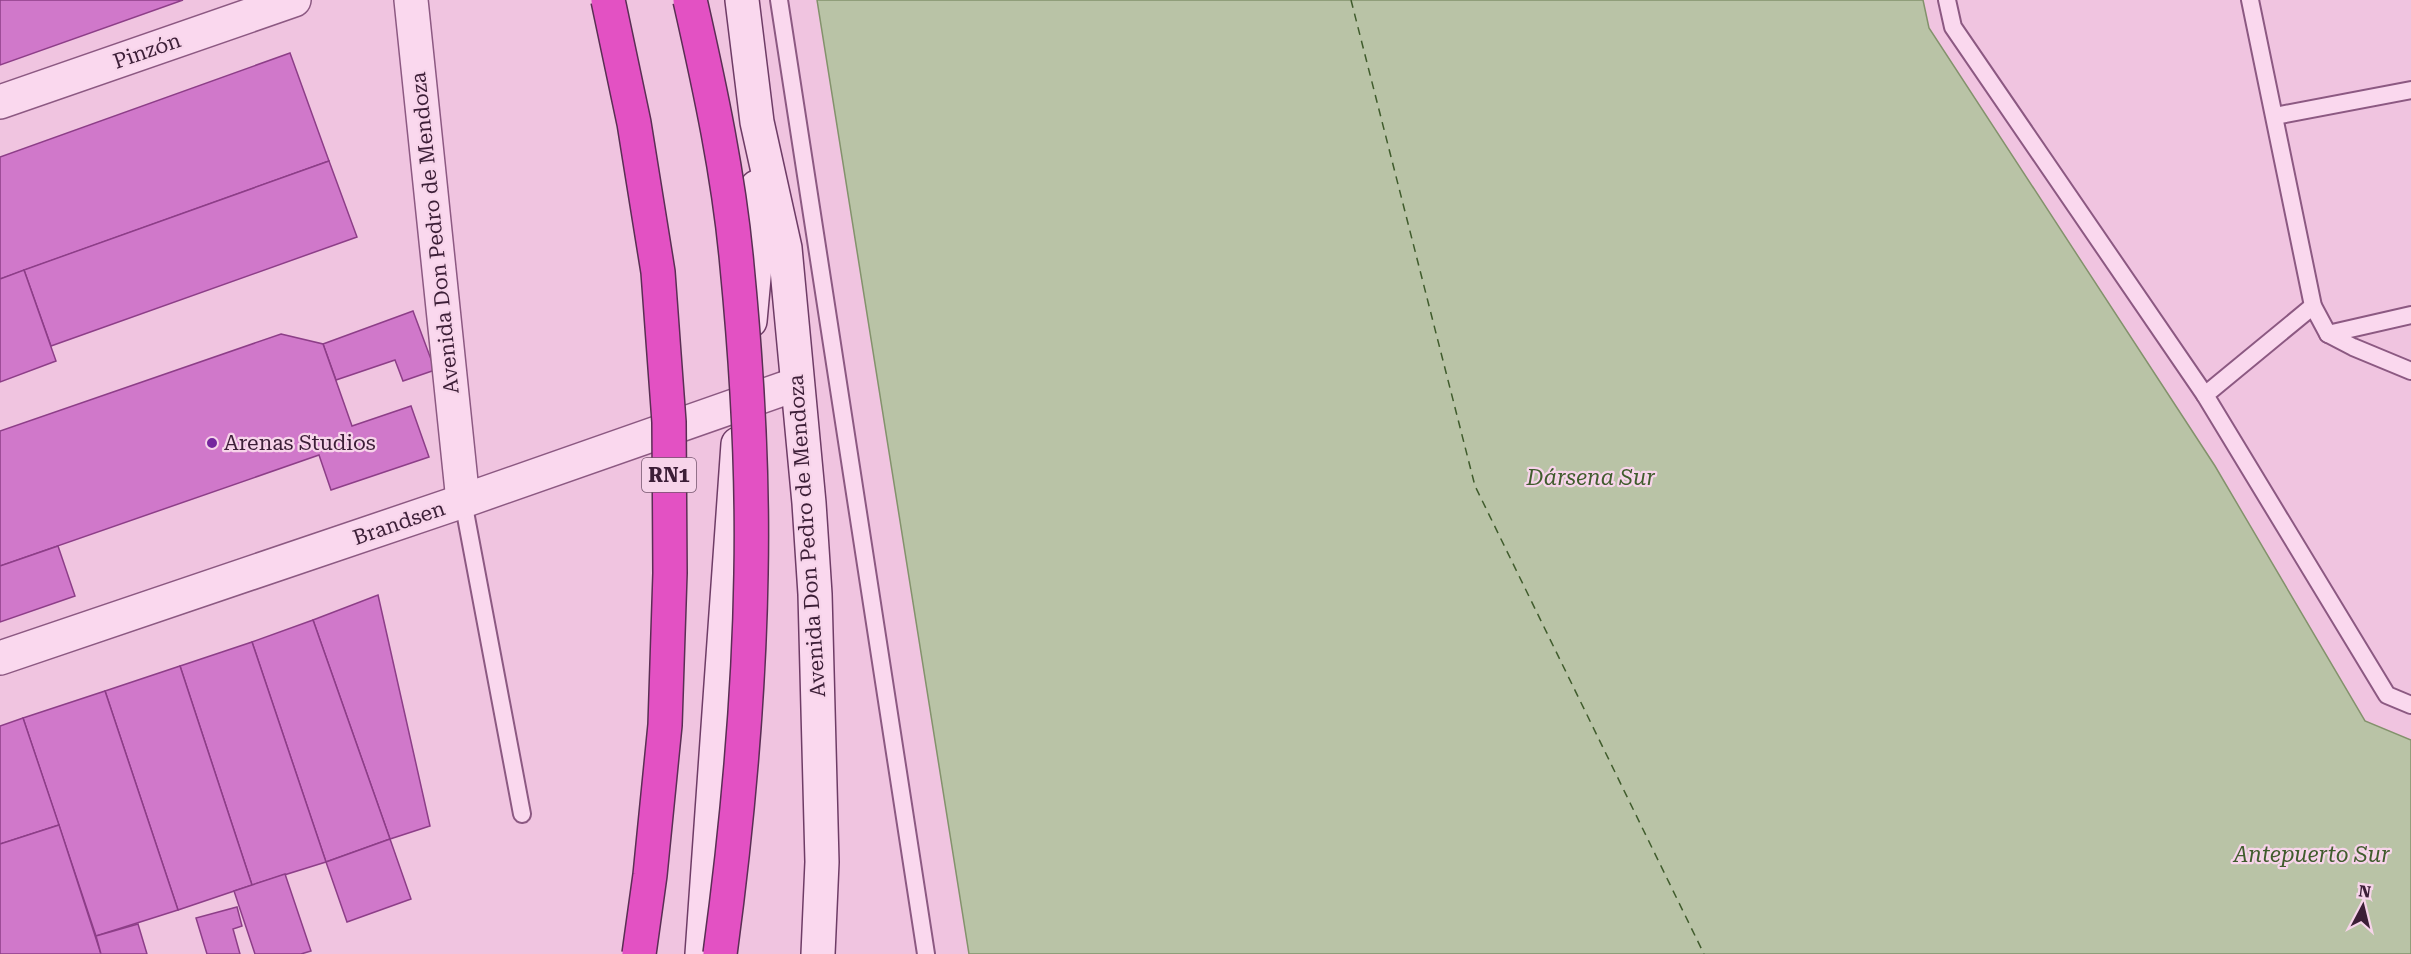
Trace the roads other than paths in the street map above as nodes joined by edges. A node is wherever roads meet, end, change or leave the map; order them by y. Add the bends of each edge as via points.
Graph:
1 (294, 0) edge
2 (411, 0) edge
3 (608, 0) edge
4 (690, 0) edge
5 (742, 0) edge
6 (780, 0) edge
7 (1947, 0) edge
8 (2250, 0) edge
9 (2411, 90) edge
10 (0, 102) edge
11 (2275, 116) junction
12 (757, 122) junction
13 (2313, 306) junction
14 (2411, 315) edge
15 (2328, 334) junction
16 (2411, 370) edge
17 (797, 384) junction
18 (2205, 395) junction
19 (742, 402) junction
20 (463, 501) junction
21 (0, 658) edge
22 (2411, 705) edge
23 (522, 814) dead end
24 (639, 954) edge
25 (702, 954) edge
26 (720, 954) edge
27 (818, 954) edge
28 (926, 954) edge

1 - 10 main road, Pinzón
2 - 20 main road, Avenida Don Pedro de Mendoza
3 - 24 highway, RN1, bridge via 634,123 658,272 669,422 670,573 664,725
4 - 26 highway, bridge via 714,110 737,264 748,419 751,574 744,729
5 - 12 main road, Avenida Don Pedro de Mendoza
6 - 28 lane
7 - 18 lane via 1953,27
8 - 11 lane
9 - 11 lane
11 - 13 lane
12 - 17 main road, Avenida Don Pedro de Mendoza via 784,248
12 - 19 main road, Avenida Don Pedro de Mendoza via 757,246
13 - 15 lane
13 - 18 lane
14 - 15 lane
15 - 16 lane
17 - 19 main road, Brandsen
17 - 27 main road, Avenida Don Pedro de Mendoza via 815,605 822,862
18 - 22 lane via 2387,695
19 - 20 main road, Brandsen
19 - 25 main road, Avenida Don Pedro de Mendoza
20 - 21 main road, Brandsen
20 - 23 lane

